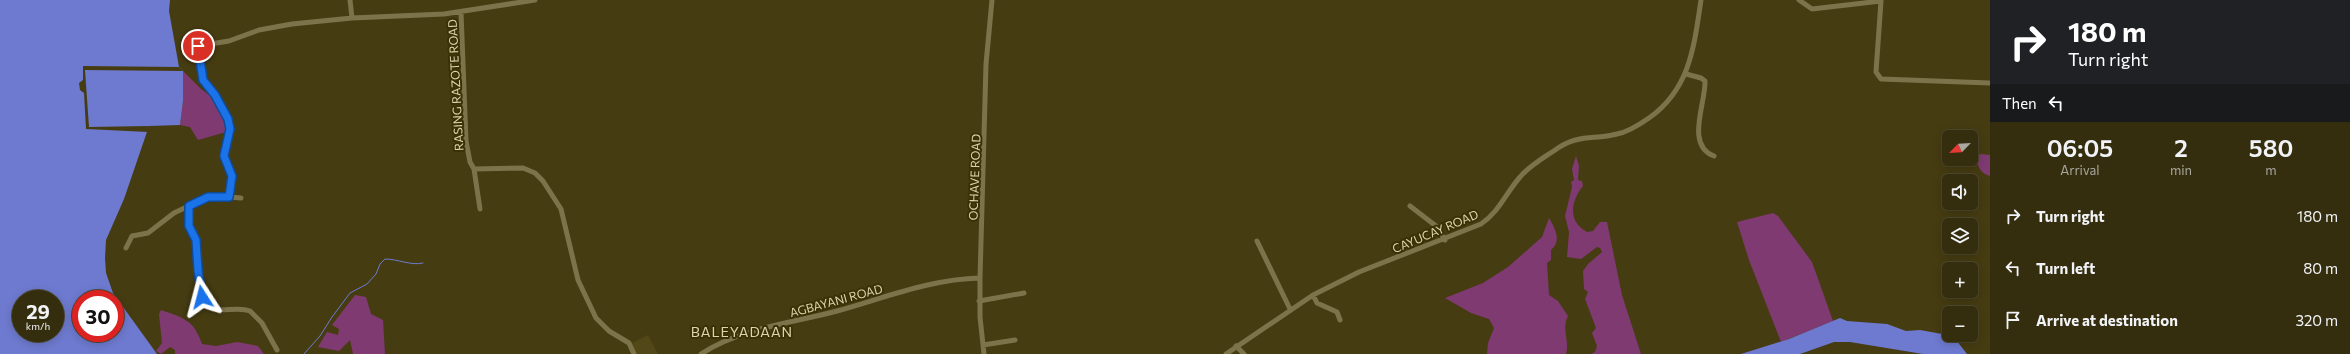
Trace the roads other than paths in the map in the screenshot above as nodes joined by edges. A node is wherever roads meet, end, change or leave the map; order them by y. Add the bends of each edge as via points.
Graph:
1 (350, 0) edge
2 (535, 0) edge
3 (992, 0) edge
4 (1701, 0) edge
5 (1799, 0) edge
6 (1881, 1) edge
7 (461, 12) junction
8 (352, 18) junction
9 (198, 46) junction
10 (185, 48) dead end
11 (1686, 74) junction
12 (1990, 83) edge
13 (1714, 156) dead end
14 (474, 169) junction
15 (229, 197) junction
16 (241, 198) dead end
17 (189, 206) junction
18 (1410, 206) dead end
19 (480, 209) dead end
20 (1445, 240) junction
21 (1257, 241) dead end
22 (126, 248) dead end
23 (980, 278) junction
24 (1024, 293) dead end
25 (1313, 295) junction
26 (979, 301) junction
27 (1290, 309) junction
28 (1340, 320) dead end
29 (1015, 340) dead end
30 (982, 345) junction
31 (1236, 346) junction
32 (277, 350) dead end
33 (634, 354) edge
34 (701, 354) edge
35 (984, 354) edge
36 (1226, 354) edge
37 (1244, 354) edge

1 - 8 street
2 - 7 street
3 - 23 street, OCHAVE ROAD via 986,64
4 - 11 street, CAYUCAY ROAD
5 - 6 street via 1812,9
6 - 12 street via 1876,68 1879,77 1890,80
7 - 8 street
7 - 14 street, RASING RAZOTE ROAD via 466,141
8 - 9 street via 274,27 229,41
9 - 10 street
9 - 15 street via 203,80 215,95 228,119 230,129 224,156 232,176
11 - 13 street via 1705,81 1698,138 1704,149
11 - 20 street, CAYUCAY ROAD via 1671,99 1643,122 1620,134 1581,137 1561,146 1526,171 1491,217 1476,227
14 - 19 street, RASING RAZOTE ROAD
14 - 33 street via 523,168 535,173 542,181 561,209 578,280 596,318 603,326 629,343
15 - 16 street
15 - 17 street via 208,197
17 - 22 street via 164,219 148,233 132,236
17 - 32 street via 189,226 196,240 204,304 224,311 250,311 262,323
18 - 20 street via 1436,226
20 - 25 street, CAYUCAY ROAD via 1359,272
21 - 27 street
23 - 26 street, OCHAVE ROAD
23 - 34 street, AGBAYANI ROAD via 960,278 923,286 779,325 724,341
24 - 26 street
25 - 27 street, CAYUCAY ROAD
25 - 28 street via 1317,303 1337,312
26 - 30 street, OCHAVE ROAD
27 - 31 street, CAYUCAY ROAD
29 - 30 street
30 - 35 street, OCHAVE ROAD
31 - 36 street, CAYUCAY ROAD
31 - 37 street

